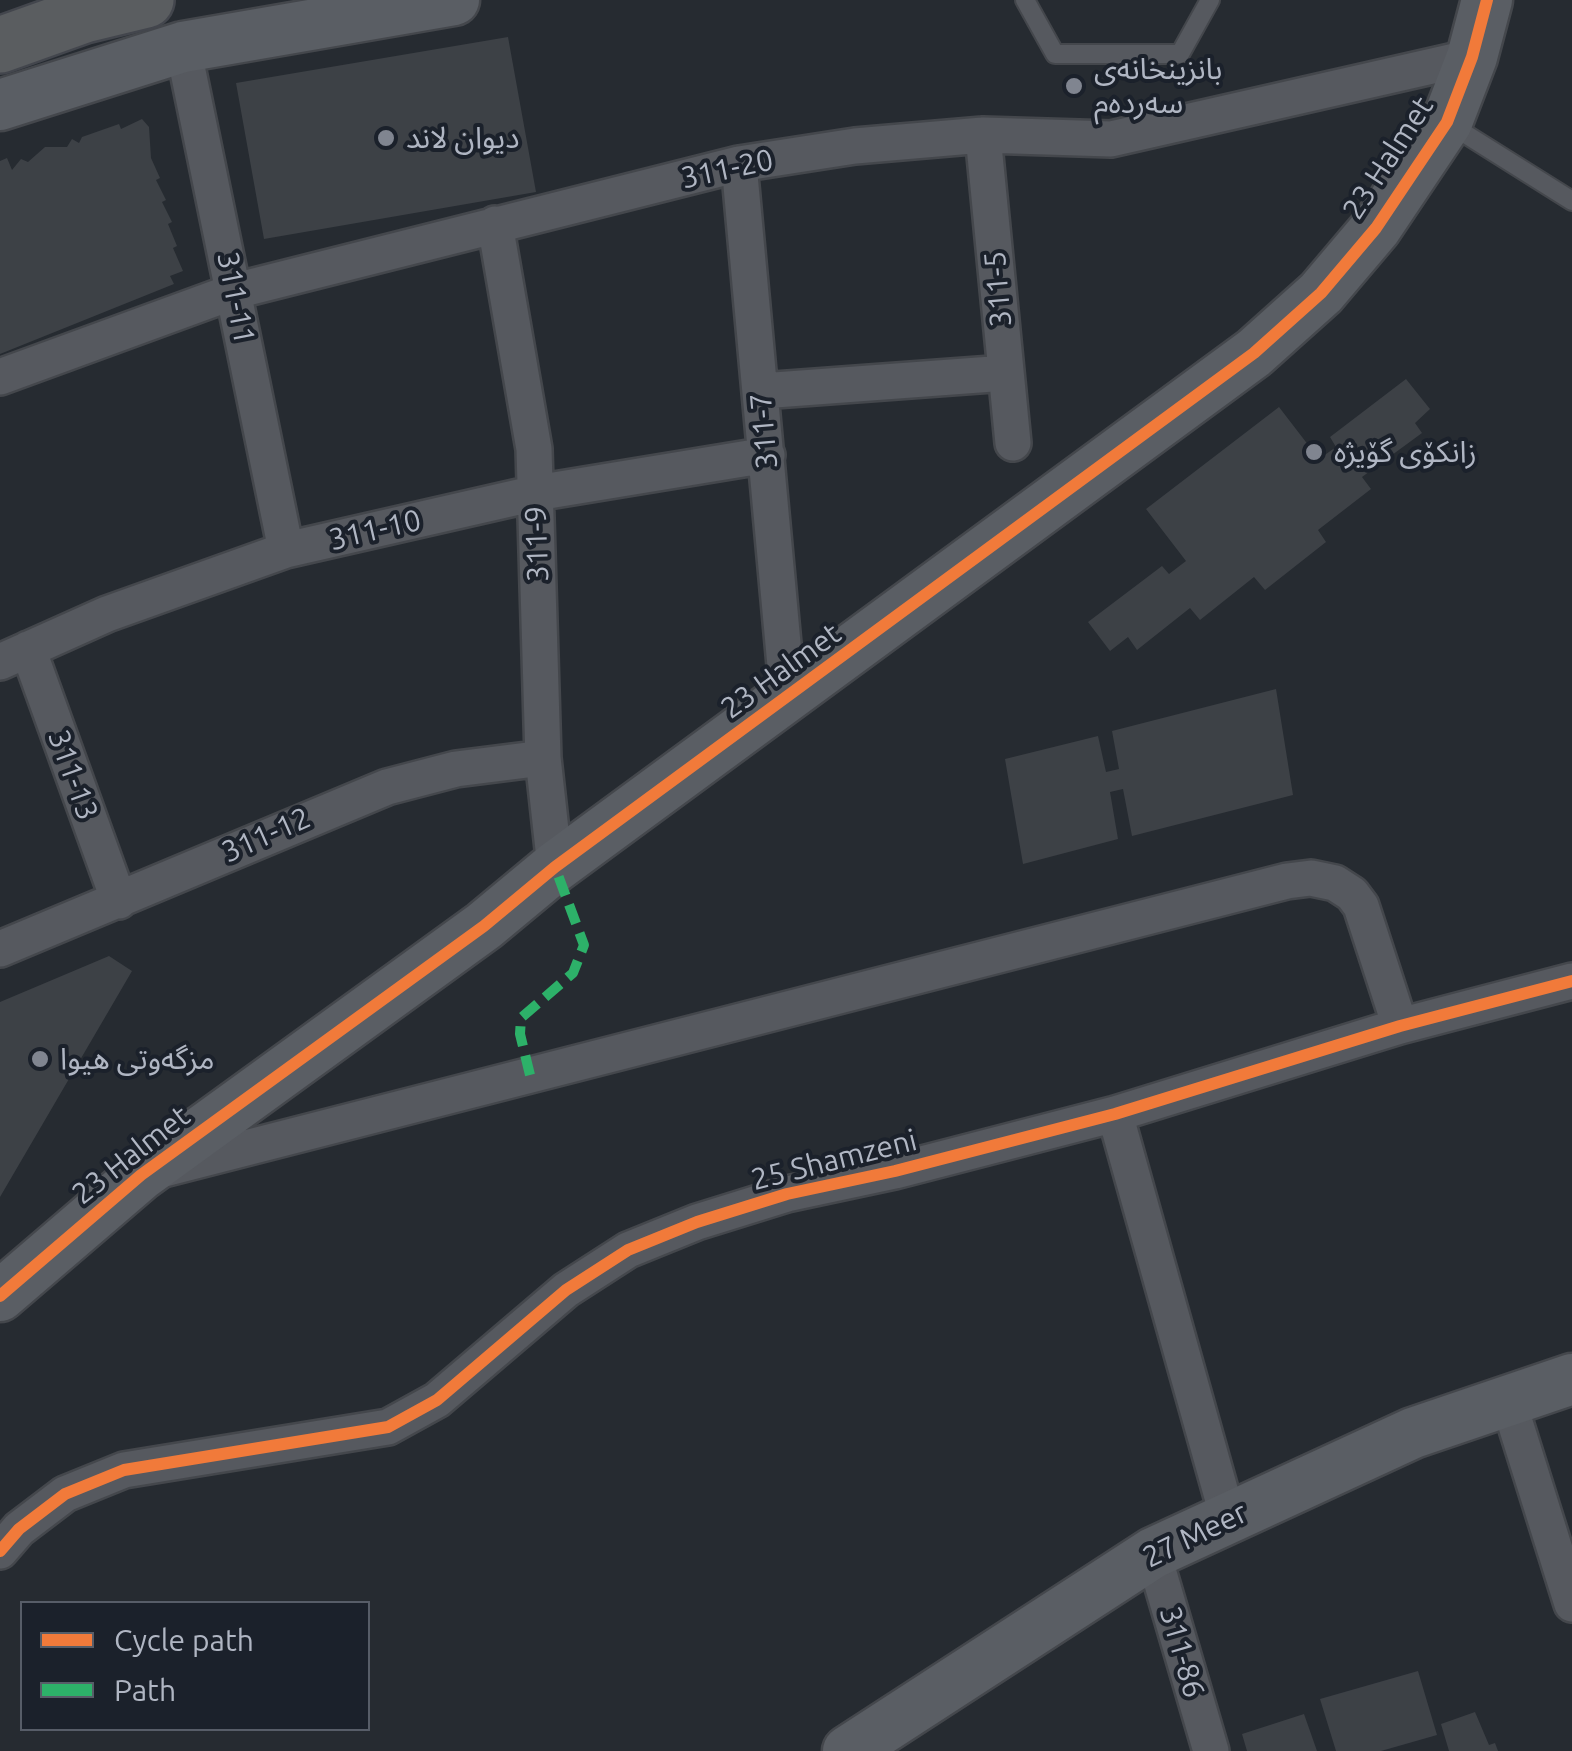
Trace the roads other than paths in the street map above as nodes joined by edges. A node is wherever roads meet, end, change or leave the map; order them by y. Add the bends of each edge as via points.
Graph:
1 (146, 0) edge
2 (454, 0) edge
3 (1025, 0) edge
4 (1210, 0) edge
5 (1486, 0) edge
6 (92, 8) edge
7 (0, 45) edge
8 (184, 46) junction
9 (1472, 57) junction
10 (0, 104) edge
11 (1446, 122) junction
12 (983, 136) junction
13 (739, 164) junction
14 (1572, 201) edge
15 (495, 224) junction
16 (235, 291) junction
17 (1006, 373) junction
18 (0, 377) edge
19 (761, 391) junction
20 (1012, 444) dead end
21 (767, 455) junction
22 (536, 493) junction
23 (286, 550) junction
24 (14, 655) edge
25 (788, 698) junction
26 (543, 758) junction
27 (555, 867) junction
28 (119, 901) junction
29 (0, 948) edge
30 (1572, 981) edge
31 (1400, 1026) junction
32 (1115, 1114) junction
33 (141, 1175) junction
34 (0, 1296) edge
35 (1572, 1379) edge
36 (1508, 1400) junction
37 (1228, 1518) junction
38 (0, 1551) edge
39 (1152, 1553) junction
40 (1572, 1604) edge
41 (848, 1751) edge
42 (1211, 1751) edge

1 - 6 highway
2 - 8 street
3 - 4 lane via 1054,54 1180,54
5 - 9 street, 23 Halmet
6 - 7 highway
8 - 10 street
8 - 16 street, 311-11
9 - 11 street, 23 Halmet
9 - 12 street, 311-20 via 1111,139
11 - 14 lane
11 - 25 street, 23 Halmet via 1376,228 1321,293 1268,341
12 - 13 street, 311-20
12 - 17 street, 311-5
13 - 15 street, 311-20
13 - 19 street, 311-7
15 - 16 street, 311-20
15 - 22 street, 311-9 via 528,403
16 - 18 street, 311-20
16 - 23 street, 311-11
17 - 19 street
17 - 20 street, 311-5
19 - 21 street, 311-7
21 - 22 street, 311-10
21 - 25 street, 311-7
22 - 23 street, 311-10
22 - 26 street, 311-9
23 - 24 street, 311-10
24 - 28 street, 311-13
25 - 27 street, 23 Halmet
26 - 27 street, 311-9
26 - 28 street, 311-12 via 387,786
27 - 33 street, 23 Halmet
28 - 29 street, 311-12
30 - 31 street, 25 Shamzeni
31 - 32 street, 25 Shamzeni
31 - 33 street via 1361,906 1335,883 1311,878
32 - 37 street
32 - 38 street, 25 Shamzeni via 697,1222 628,1250 566,1290 437,1400 388,1427 124,1470 64,1494
33 - 34 street, 23 Halmet
35 - 36 street, 27 Meer
36 - 37 street, 27 Meer via 1413,1433
36 - 40 street
37 - 39 street, 27 Meer
39 - 41 street, 27 Meer
39 - 42 street, 311-86

